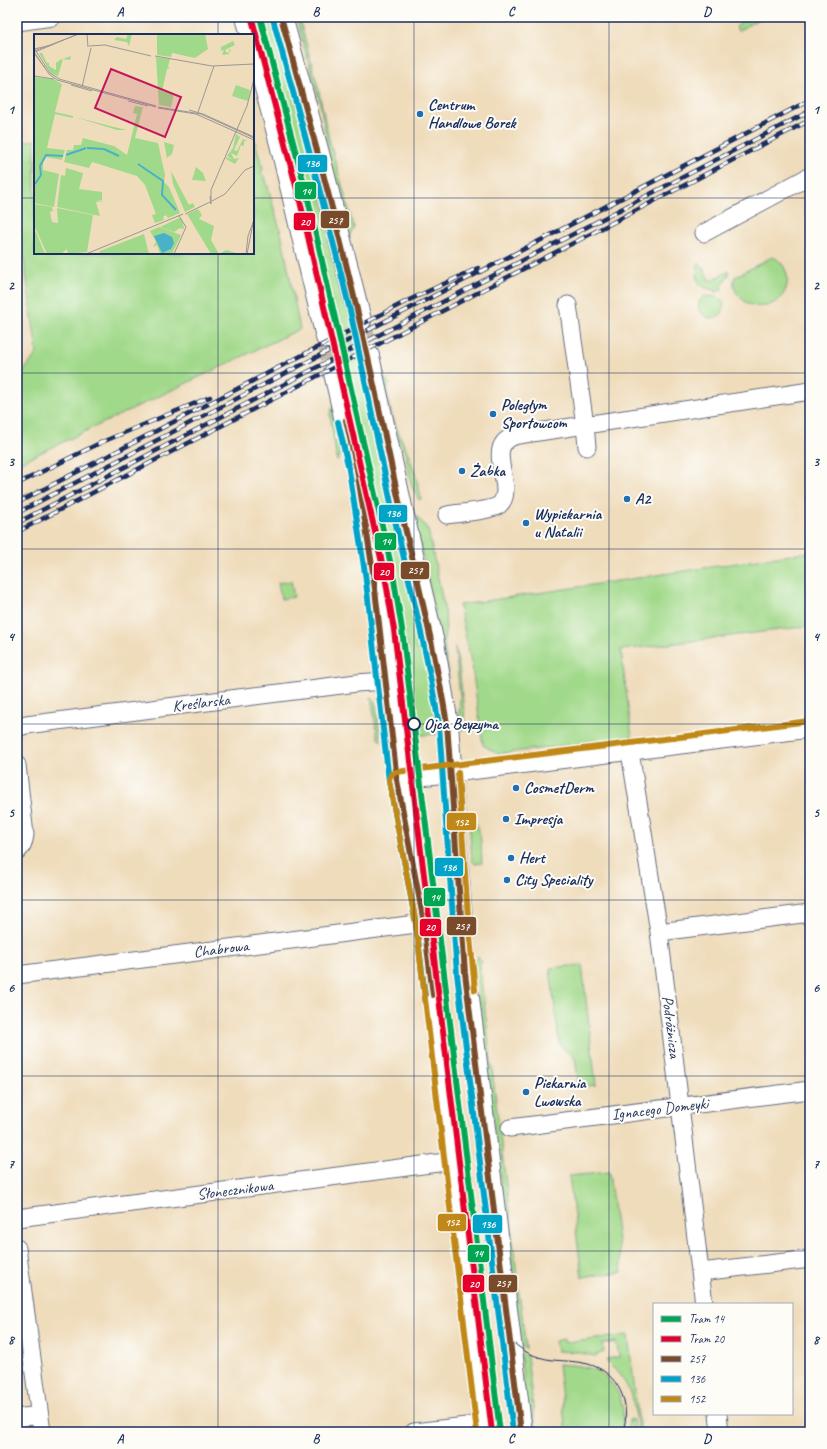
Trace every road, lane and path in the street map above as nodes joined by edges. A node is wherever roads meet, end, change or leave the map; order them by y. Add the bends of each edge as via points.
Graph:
1 (52, 17) edge
2 (247, 17) edge
3 (282, 17) edge
4 (17, 22) edge
5 (252, 34) edge
6 (254, 44) edge
7 (810, 176) edge
8 (704, 233) dead end
9 (568, 305) dead end
10 (360, 320) tunnel mouth
11 (327, 337) tunnel mouth
12 (368, 356) tunnel mouth
13 (335, 373) tunnel mouth
14 (810, 391) edge
15 (584, 425) junction
16 (587, 447) dead end
17 (447, 515) dead end
18 (385, 681) junction
19 (17, 728) edge
20 (810, 729) edge
21 (630, 752) junction
22 (17, 765) edge
23 (450, 774) junction
24 (397, 780) junction
25 (17, 852) edge
26 (810, 913) edge
27 (424, 923) junction
28 (659, 932) junction
29 (17, 975) edge
30 (810, 1090) edge
31 (681, 1106) junction
32 (510, 1128) dead end
33 (453, 1161) junction
34 (17, 1218) edge
35 (17, 1248) edge
36 (810, 1259) edge
37 (700, 1272) junction
38 (704, 1303) edge
39 (40, 1415) junction
40 (718, 1415) edge
41 (17, 1418) edge
42 (484, 1428) edge
43 (42, 1432) edge
44 (414, 1432) edge
45 (521, 1432) edge
46 (720, 1432) edge

1 - 4 street
2 - 5 main road
3 - 10 main road
6 - 11 main road
7 - 8 street
9 - 15 street
12 - 23 main road via 433,643 447,724
13 - 18 main road via 357,470 373,572
14 - 15 street
15 - 16 street
15 - 17 street via 518,435 508,439 500,453 505,492 502,502 494,508
18 - 19 street, Kreślarska
18 - 24 main road
20 - 21 street
21 - 23 street
21 - 28 street, Podróżnicza
22 - 25 street via 25,836 22,848
23 - 24 street
23 - 45 main road via 465,972
24 - 27 main road
26 - 28 street
27 - 29 street, Chabrowa
27 - 33 main road
28 - 31 street, Podróżnicza
30 - 31 street, Ignacego Domeyki
31 - 32 street, Ignacego Domeyki
31 - 37 street, Podróżnicza
33 - 34 street, Słonecznikowa
33 - 42 main road
35 - 39 street
36 - 37 street
37 - 38 street, Podróżnicza
39 - 41 street
39 - 43 street
40 - 46 street
42 - 44 street

